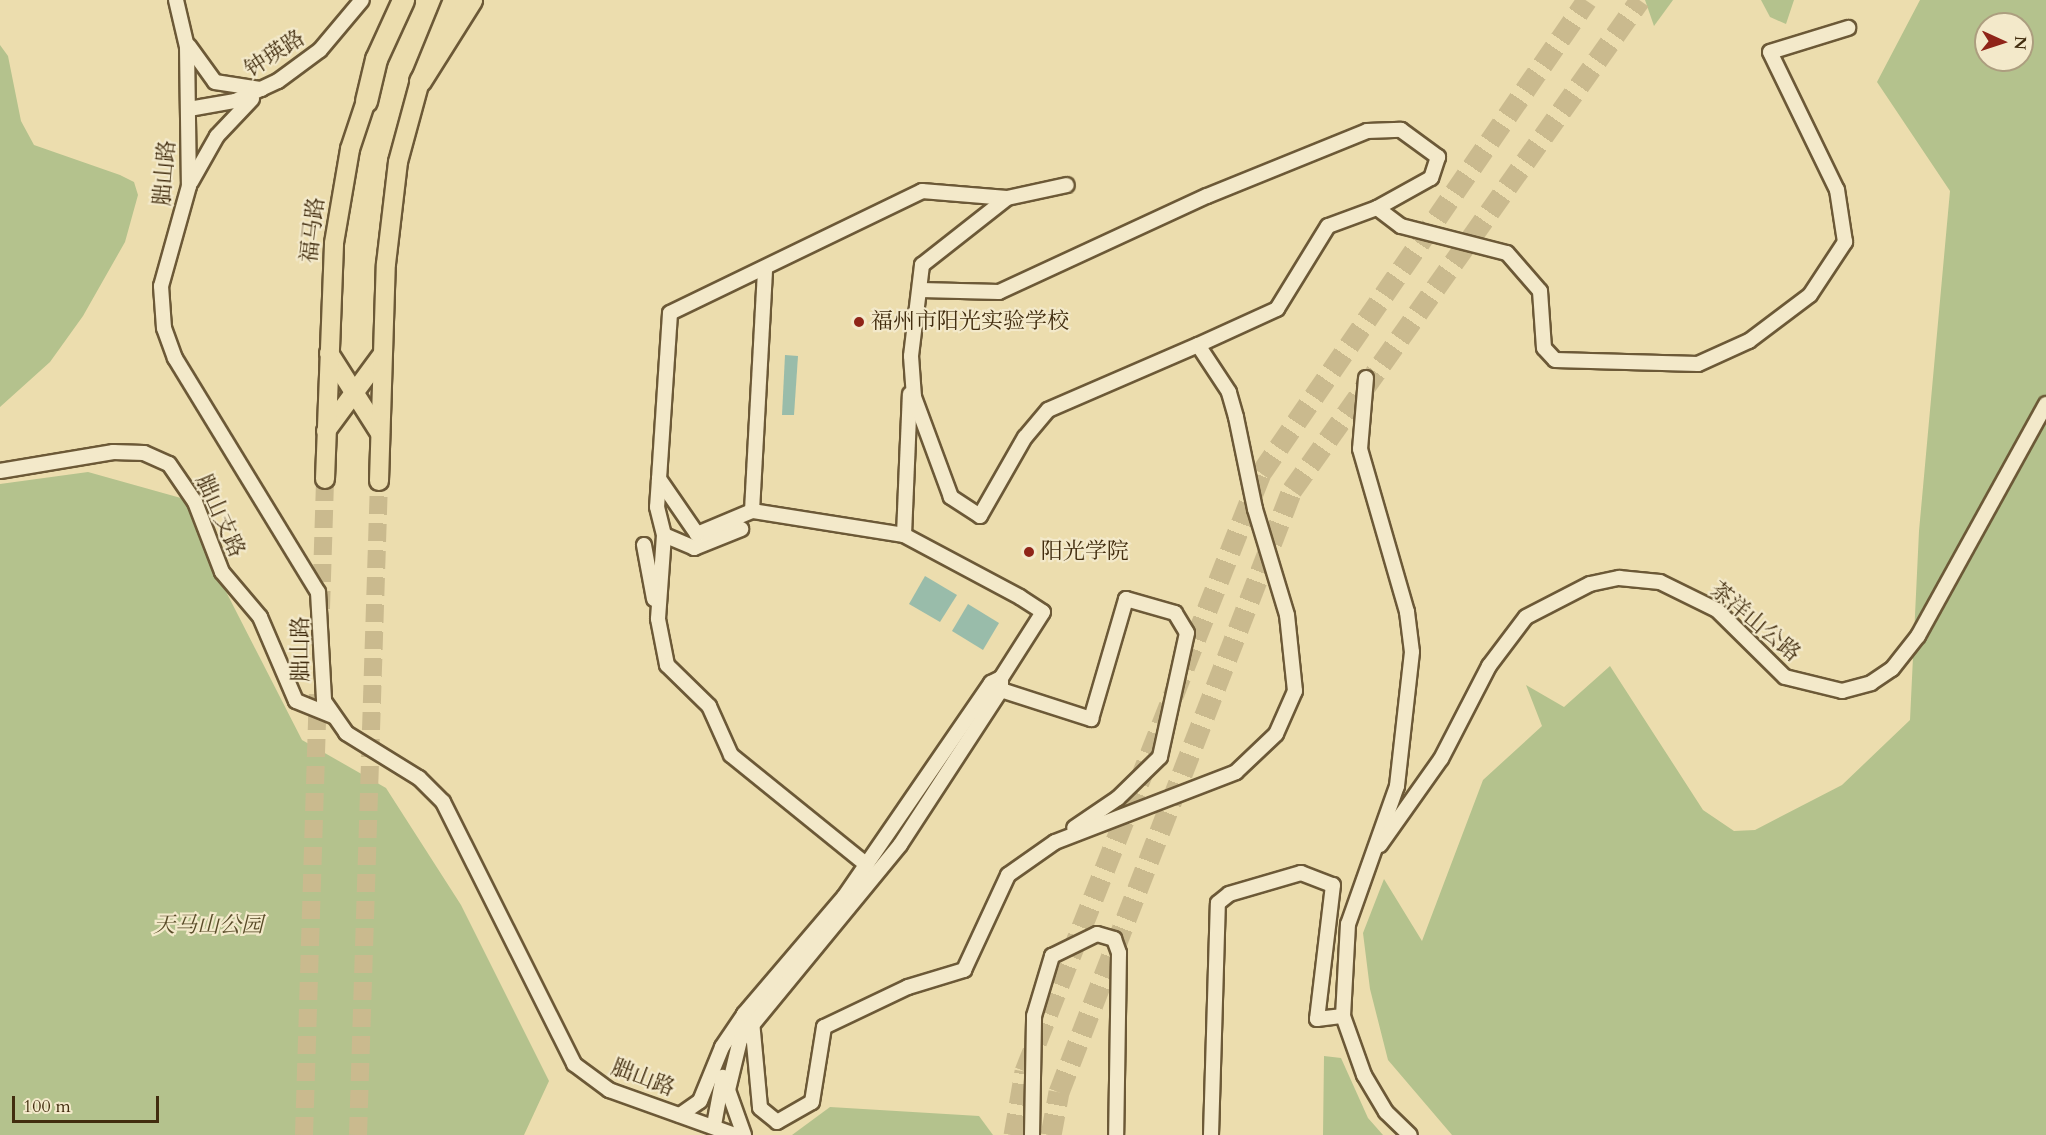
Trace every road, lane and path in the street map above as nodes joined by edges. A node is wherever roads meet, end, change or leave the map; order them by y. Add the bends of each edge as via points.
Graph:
1 (176, 0) edge
2 (362, 0) edge
3 (403, 0) edge
4 (411, 0) edge
5 (453, 0) edge
6 (471, 0) edge
7 (1848, 28) dead end
8 (186, 37) junction
9 (420, 81) junction
10 (263, 89) junction
11 (366, 101) junction
12 (189, 110) junction
13 (1067, 185) dead end
14 (189, 186) junction
15 (1006, 198) junction
16 (1377, 208) junction
17 (765, 268) junction
18 (921, 290) junction
19 (1198, 345) junction
20 (329, 353) junction
21 (382, 355) junction
22 (911, 356) junction
23 (1365, 378) dead end
24 (355, 393) junction
25 (2046, 404) edge
26 (326, 431) junction
27 (380, 433) junction
28 (0, 471) edge
29 (325, 479) tunnel mouth
30 (660, 479) junction
31 (379, 482) tunnel mouth
32 (752, 511) junction
33 (741, 529) dead end
34 (664, 535) junction
35 (904, 535) junction
36 (644, 545) dead end
37 (658, 619) junction
38 (1001, 684) junction
39 (333, 716) junction
40 (900, 833) junction
41 (1055, 842) junction
42 (1380, 845) junction
43 (867, 865) junction
44 (828, 925) junction
45 (1343, 1016) junction
46 (748, 1018) junction
47 (722, 1073) junction
48 (680, 1115) junction
49 (714, 1125) junction
50 (735, 1135) edge
51 (744, 1135) edge
52 (1032, 1135) edge
53 (1116, 1135) edge
54 (1211, 1135) edge
55 (1410, 1135) edge

1 - 8 street
2 - 10 street, 钟瑛路 via 320,50
3 - 11 highway via 376,59
4 - 11 main road, 福马路
5 - 9 main road
6 - 9 highway
7 - 16 street via 1770,52 1837,189 1845,242 1810,295 1749,341 1698,364 1555,360 1544,348 1540,291 1507,253 1401,226
8 - 10 street via 200,66 215,82
8 - 12 street, 胐山路
9 - 21 main road via 398,162
10 - 12 street, 钟瑛路
10 - 14 street via 226,124
11 - 20 main road, 福马路 via 336,226
12 - 14 street, 胐山路
13 - 15 street
14 - 39 street, 胐山路 via 161,286 164,328 180,367 318,592 324,624 321,691
15 - 17 street via 922,192
15 - 18 street via 922,265
16 - 18 street via 1431,178 1438,157 1401,130 1367,131 1207,196 999,292
16 - 19 street via 1328,226 1276,309
17 - 30 street via 670,314
17 - 32 street
18 - 22 street
19 - 22 street via 1048,410 1024,437 980,516 951,497 914,397
19 - 41 street via 1229,392 1255,509 1287,615 1295,691 1276,734 1236,772
20 - 21 main road via 356,372
20 - 24 main road
20 - 26 main road, 福马路
21 - 24 main road
21 - 27 main road
22 - 35 street
23 - 42 street via 1360,449 1412,638 1397,786
24 - 26 main road
24 - 27 main road
25 - 42 street, 茶洋山公路 via 1918,636 1885,674 1842,691 1785,677 1717,610 1660,582 1619,578 1569,592 1526,617 1489,666 1441,759
26 - 27 main road via 355,417 369,421
26 - 29 main road, 福马路
27 - 31 main road
28 - 39 street, 胐山支路 via 113,452 144,453 169,464 195,502 222,572 260,617 296,701
30 - 32 street via 697,534
30 - 34 street via 657,507
32 - 35 street
33 - 34 street via 694,548
34 - 37 street
35 - 38 street via 1043,612
36 - 37 street
37 - 43 street via 667,664 709,706 731,755
38 - 40 street via 991,683
38 - 41 street via 1091,719 1126,599 1175,613 1187,633 1160,757 1118,798
39 - 48 street, 胐山路 via 346,734 419,778 443,802 574,1064 600,1086
40 - 43 street
40 - 44 street
41 - 46 street via 1008,874 964,969 908,987 824,1027 812,1102 777,1122 760,1108
42 - 45 street via 1348,924
43 - 44 street
44 - 46 street
45 - 54 street via 1317,1019 1333,885 1301,873 1229,894 1218,903
45 - 55 street via 1364,1075 1386,1112
46 - 47 street
47 - 48 street via 700,1101
47 - 49 street
47 - 51 street
48 - 49 street, 胐山路
49 - 50 street, 胐山路
52 - 53 street via 1034,1016 1052,956 1097,934 1114,939 1119,953

